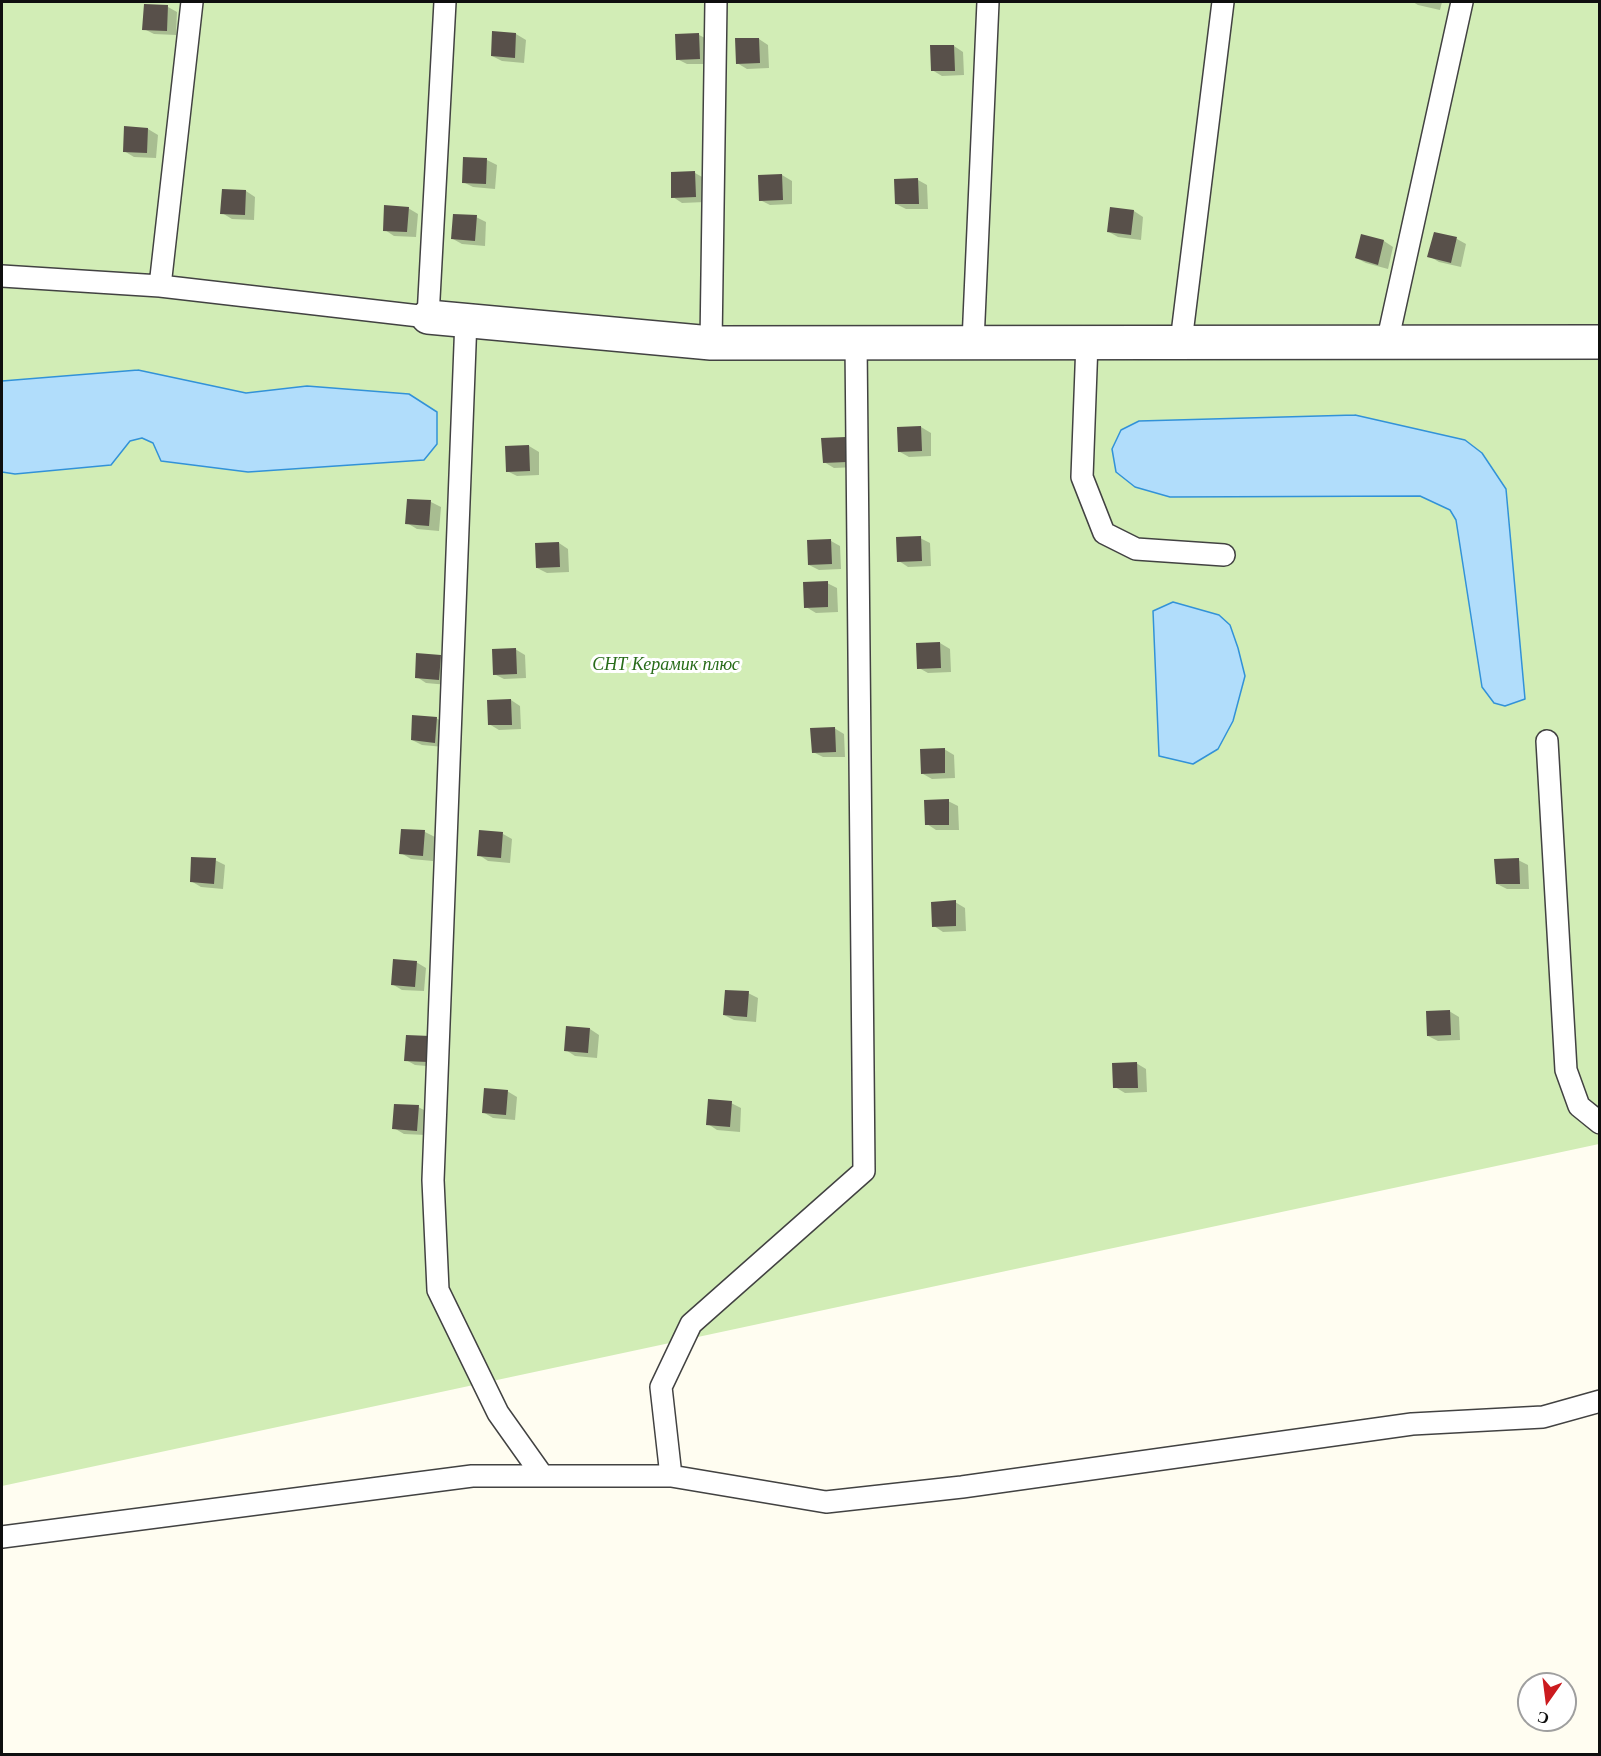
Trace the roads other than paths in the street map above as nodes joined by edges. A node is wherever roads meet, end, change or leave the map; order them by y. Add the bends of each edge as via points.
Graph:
1 (192, 2) edge
2 (445, 2) edge
3 (716, 2) edge
4 (988, 2) edge
5 (1223, 2) edge
6 (1462, 2) edge
7 (2, 276) edge
8 (160, 286) junction
9 (428, 317) junction
10 (466, 319) junction
11 (856, 342) junction
12 (973, 342) junction
13 (1087, 342) junction
14 (1181, 342) junction
15 (1387, 342) junction
16 (1599, 342) edge
17 (711, 343) junction
18 (1224, 555) dead end
19 (1546, 741) dead end
20 (1599, 1123) edge
21 (1599, 1401) edge
22 (542, 1475) junction
23 (671, 1476) junction
24 (2, 1538) edge

1 - 8 lane
2 - 9 lane
3 - 17 lane
4 - 12 lane
5 - 14 lane
6 - 15 lane
7 - 8 lane
8 - 9 lane
9 - 10 street
10 - 17 street
10 - 22 lane via 433,1180 438,1290 498,1413
11 - 12 street
11 - 17 street
11 - 23 lane via 864,1172 691,1324 661,1387
12 - 13 street
13 - 14 street
13 - 18 lane via 1082,477 1104,533 1136,549
14 - 15 street
15 - 16 street
19 - 20 lane via 1566,1070 1579,1106
21 - 23 lane via 1543,1417 1412,1424 826,1502
22 - 23 lane
22 - 24 lane via 472,1476

